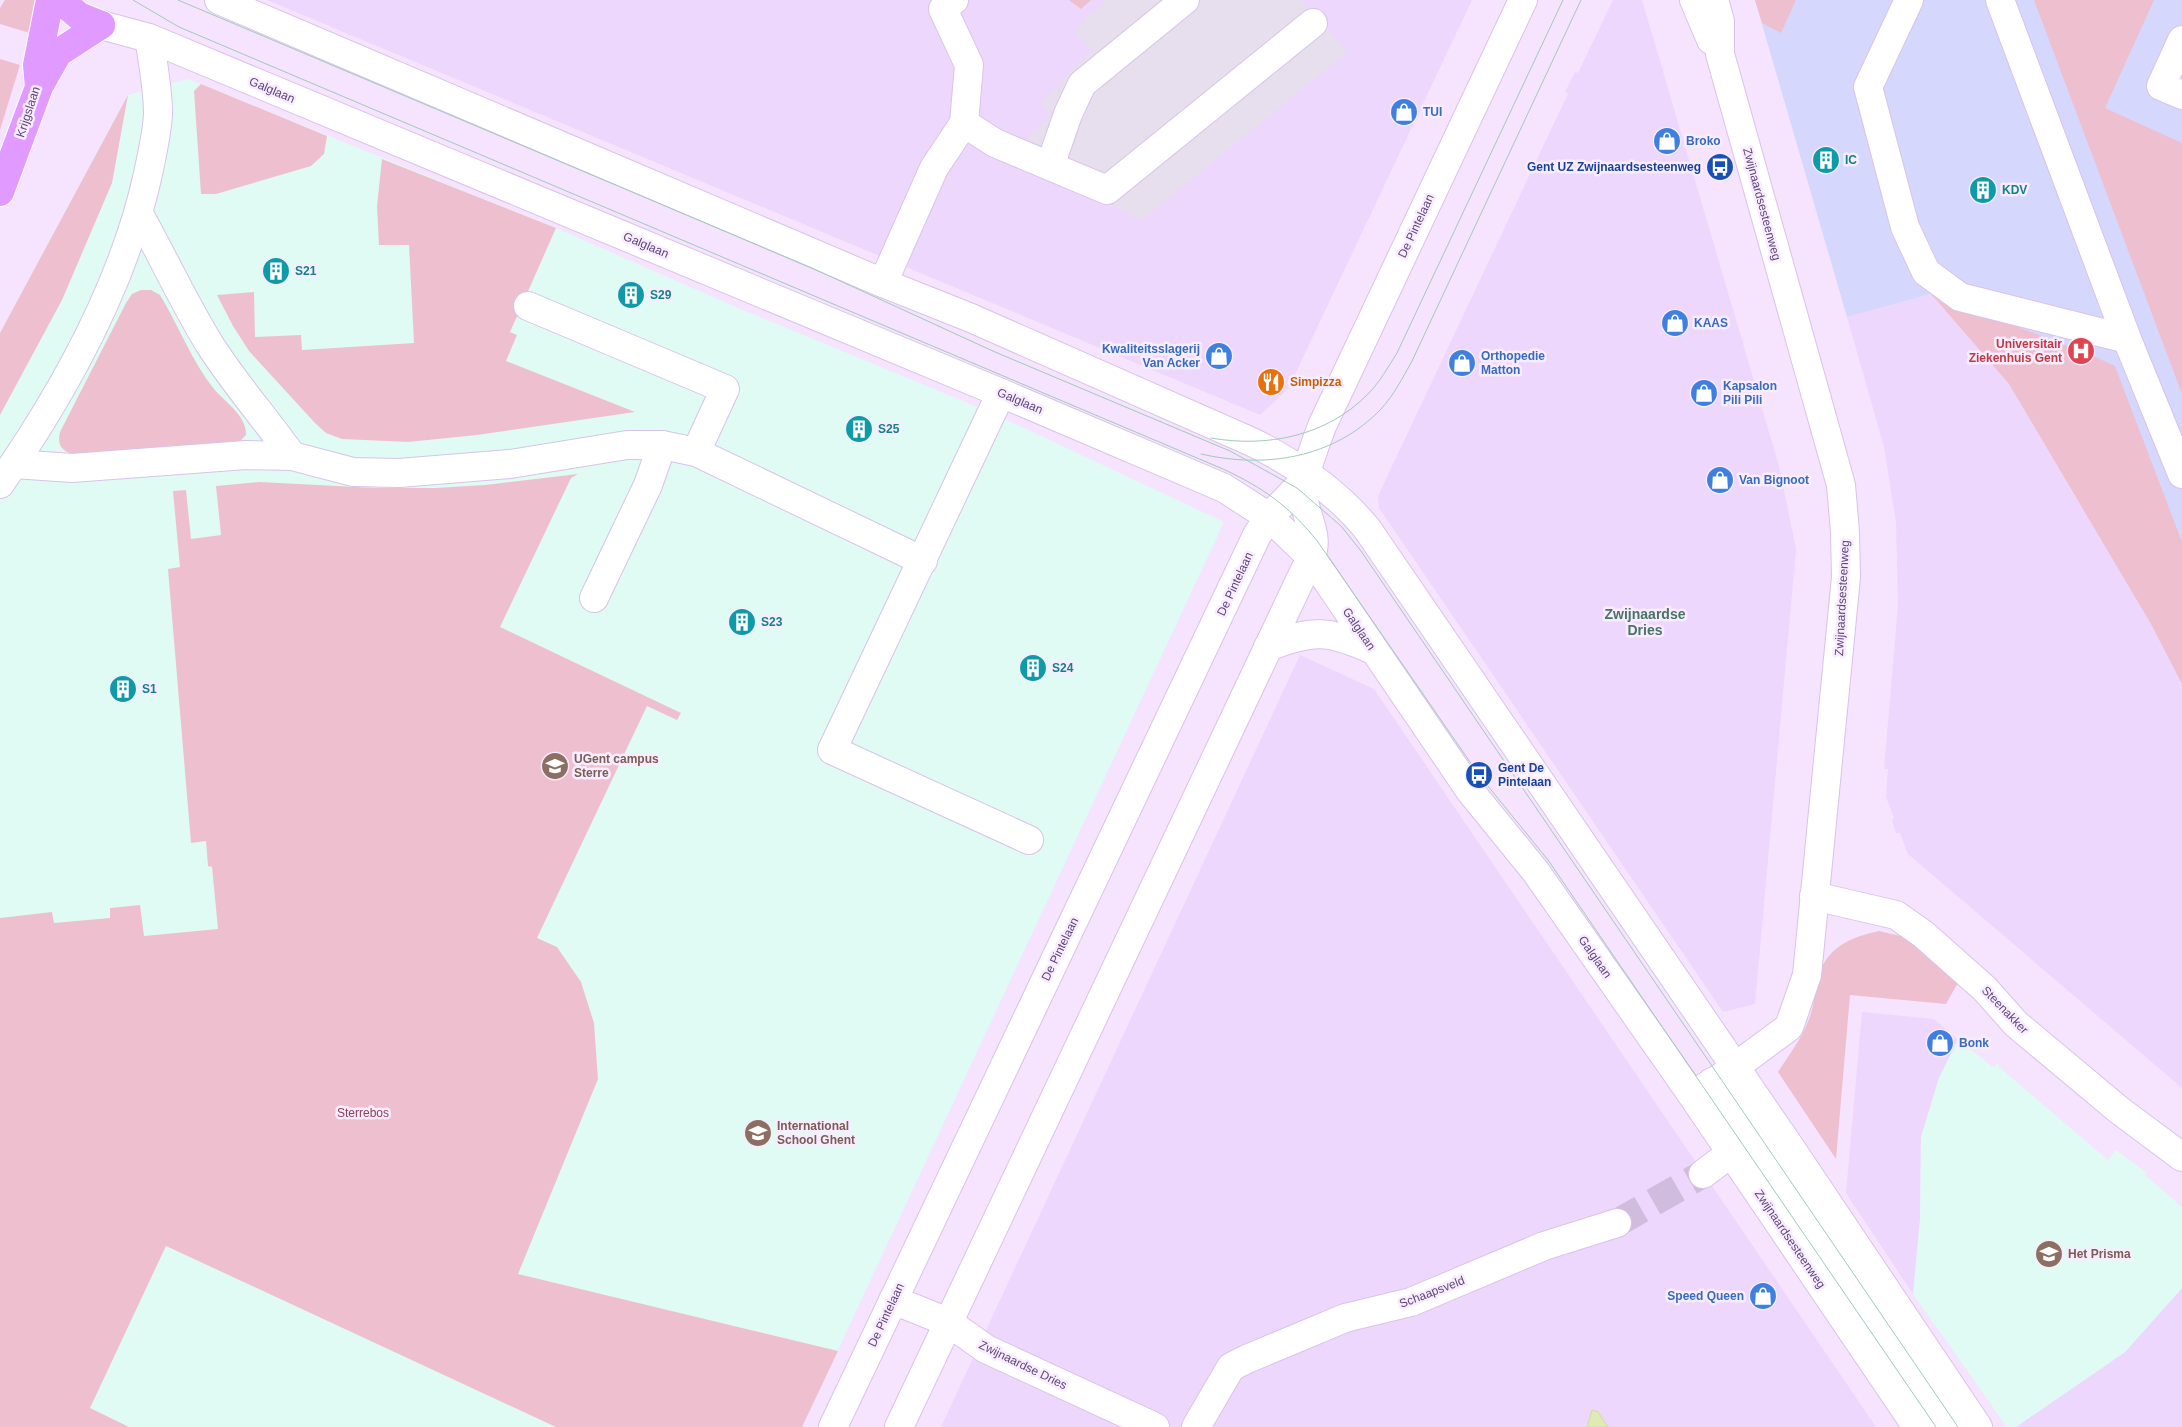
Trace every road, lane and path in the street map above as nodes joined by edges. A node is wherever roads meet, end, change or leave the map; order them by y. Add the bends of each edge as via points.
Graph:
1 (50, 0) edge
2 (60, 0) edge
3 (219, 0) edge
4 (954, 0) edge
5 (1185, 0) edge
6 (1523, 0) edge
7 (1694, 0) edge
8 (1714, 0) edge
9 (1909, 0) edge
10 (2000, 0) edge
11 (1313, 23) dead end
12 (101, 25) junction
13 (149, 38) junction
14 (2182, 40) edge
15 (1720, 54) junction
16 (39, 87) junction
17 (2182, 95) edge
18 (964, 123) junction
19 (1050, 166) junction
20 (0, 192) edge
21 (139, 214) junction
22 (883, 283) junction
23 (528, 306) dead end
24 (2128, 339) junction
25 (1001, 393) junction
26 (662, 445) junction
27 (696, 452) junction
28 (292, 456) junction
29 (7, 474) edge
30 (2182, 474) edge
31 (1305, 478) junction
32 (1269, 517) junction
33 (1310, 556) junction
34 (923, 561) junction
35 (594, 598) dead end
36 (1268, 647) junction
37 (1373, 650) junction
38 (1028, 840) dead end
39 (1814, 896) junction
40 (1735, 1067) junction
41 (1702, 1089) junction
42 (1731, 1153) junction
43 (2182, 1157) edge
44 (1703, 1174) tunnel mouth
45 (1617, 1222) tunnel mouth
46 (893, 1300) junction
47 (948, 1322) junction
48 (834, 1427) edge
49 (899, 1427) edge
50 (1155, 1427) edge
51 (1196, 1427) edge
52 (1917, 1427) edge
53 (1947, 1427) edge
54 (1978, 1427) edge

1 - 16 main road, Krijgslaan via 37,65
2 - 12 main road via 79,16
3 - 22 street
4 - 18 street via 942,9 969,65
5 - 19 street via 1082,84
6 - 31 street, De Pintelaan via 1327,413
7 - 15 street, Zwijnaardsesteenweg via 1706,32
8 - 15 street, Zwijnaardsesteenweg via 1720,21
9 - 24 street via 1868,87 1905,227 1926,272 1960,296
10 - 24 street
11 - 19 street via 1107,190
12 - 13 street, Galglaan
12 - 16 main road via 58,53
13 - 21 street via 158,116
13 - 25 street, Galglaan
14 - 17 street via 2160,86
15 - 39 street, Zwijnaardsesteenweg via 1841,485 1846,532 1845,587
16 - 20 main road, Krijgslaan
18 - 19 street via 995,143
18 - 22 street via 934,168
21 - 28 street via 209,344
21 - 29 street via 99,312 48,409
22 - 31 street via 972,318 1252,442
23 - 27 street via 725,389
24 - 30 street
25 - 32 street, Galglaan via 1224,488
25 - 34 street
26 - 27 street
26 - 28 street via 627,446 510,464 399,473 353,472
26 - 35 street via 648,485
27 - 34 street
28 - 29 street via 246,455
31 - 32 street, De Pintelaan
31 - 33 street, De Pintelaan via 1304,500 1314,537
31 - 40 street via 1343,503 1368,530
32 - 33 street, Galglaan
32 - 46 street, De Pintelaan via 1257,535
33 - 36 street, De Pintelaan
33 - 37 street, Galglaan
34 - 38 street via 832,750
36 - 37 street via 1293,637 1321,633 1345,637
36 - 47 street, De Pintelaan
37 - 41 street, Galglaan via 1471,792
39 - 40 street, Zwijnaardsesteenweg via 1807,974 1789,1027
39 - 43 street, Steenakker via 1896,915 1916,929 1985,989 2016,1024 2119,1110
40 - 41 street, Zwijnaardsesteenweg
40 - 54 street
41 - 42 street, Zwijnaardsesteenweg
41 - 53 street
42 - 44 street
42 - 52 street, Zwijnaardsesteenweg
45 - 51 street, Schaapsveld via 1544,1246 1411,1302 1345,1318 1247,1359 1231,1367
46 - 47 street, Zwijnaardse Dries
46 - 48 street, De Pintelaan
47 - 49 street, De Pintelaan
47 - 50 street, Zwijnaardse Dries via 986,1349

